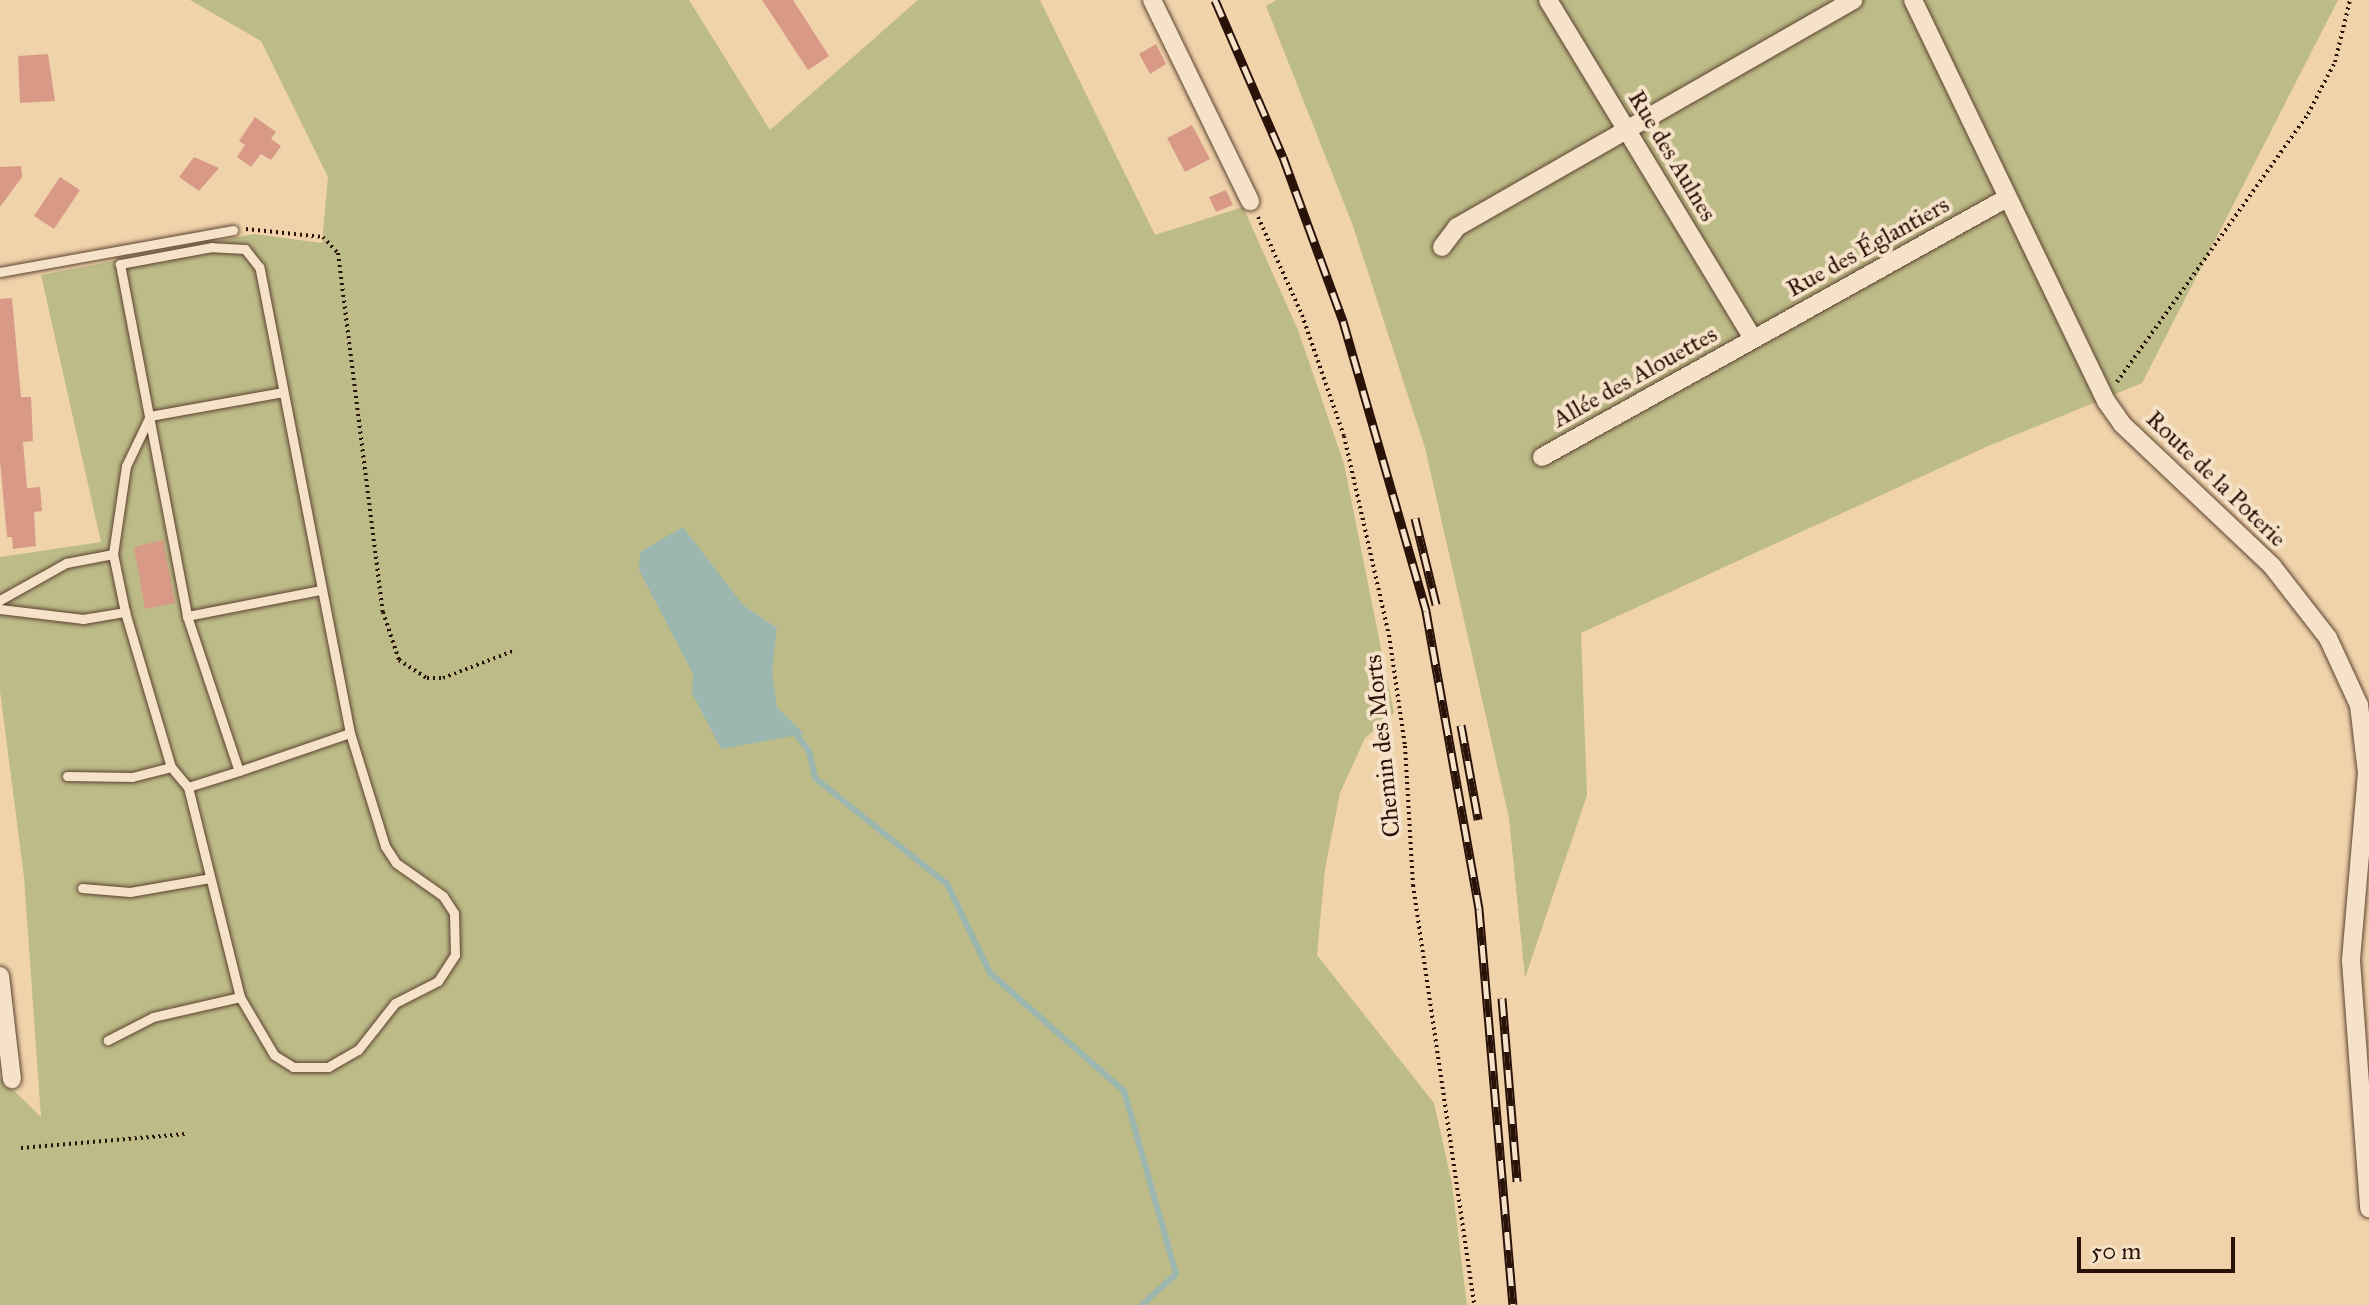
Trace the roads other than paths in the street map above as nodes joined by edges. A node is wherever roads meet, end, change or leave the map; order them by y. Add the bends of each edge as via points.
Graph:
1 (1152, 0) edge
2 (1548, 0) edge
3 (1854, 0) edge
4 (1913, 0) edge
5 (1628, 130) junction
6 (2007, 198) junction
7 (1250, 201) road end
8 (233, 230) road end
9 (1442, 247) dead end
10 (0, 272) edge
11 (1753, 338) junction
12 (283, 392) junction
13 (150, 416) junction
14 (1542, 457) dead end
15 (113, 554) junction
16 (321, 590) junction
17 (0, 600) edge
18 (0, 609) edge
19 (125, 612) junction
20 (187, 616) junction
21 (350, 733) junction
22 (171, 767) junction
23 (239, 771) junction
24 (67, 776) dead end
25 (188, 787) junction
26 (210, 878) junction
27 (82, 888) dead end
28 (0, 976) edge
29 (240, 997) junction
30 (108, 1040) dead end
31 (12, 1079) dead end
32 (2369, 1208) edge

1 - 7 street
2 - 5 street, Rue des Aulnes
3 - 5 street
4 - 6 street, Route de la Poterie
5 - 9 street via 1457,227
5 - 11 street, Rue des Aulnes
6 - 11 street, Rue des Églantiers
6 - 32 street, Route de la Poterie via 2106,401 2122,424 2272,566 2328,638 2363,718 2367,773 2351,961
8 - 10 lane
11 - 14 street, Allée des Alouettes
12 - 13 lane
12 - 13 lane via 256,258 237,247 179,250 120,264
12 - 16 lane
13 - 15 lane via 126,466
13 - 20 lane
15 - 17 lane via 66,563
15 - 19 lane
16 - 20 lane
16 - 21 lane
18 - 19 lane via 83,619
19 - 22 lane
20 - 23 lane
21 - 23 lane
21 - 29 lane via 385,846 396,863 443,896 454,913 455,955 438,981 389,1008 350,1057 316,1070 293,1067 274,1055
22 - 24 lane via 119,779
22 - 25 lane
23 - 25 lane
25 - 26 lane
26 - 27 lane via 140,891
26 - 29 lane
28 - 31 street
29 - 30 lane via 153,1017

